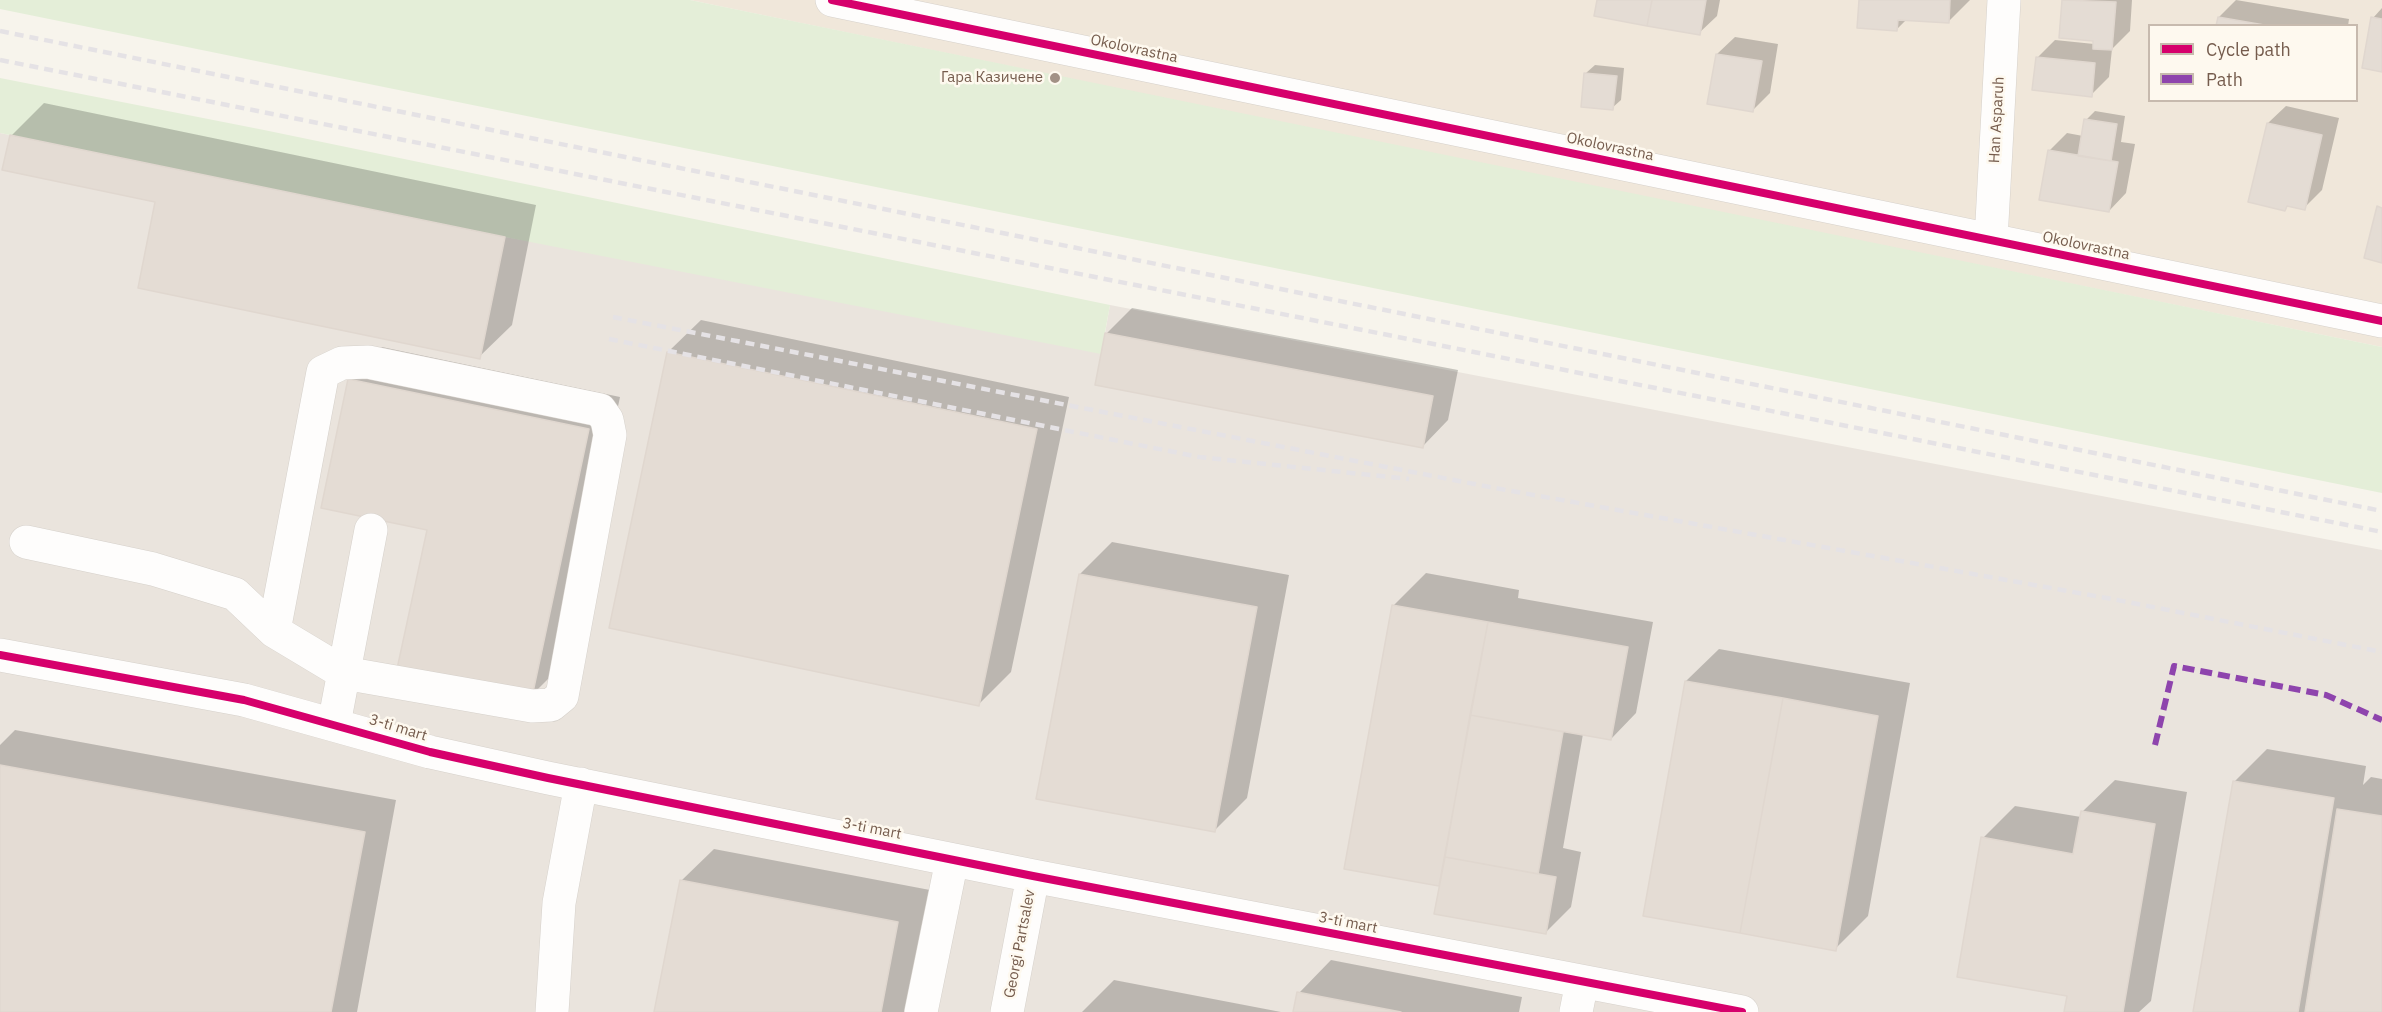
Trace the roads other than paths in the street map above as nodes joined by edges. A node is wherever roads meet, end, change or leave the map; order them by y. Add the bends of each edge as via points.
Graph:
1 (832, 0) edge
2 (2004, 0) edge
3 (898, 7) edge
4 (1991, 240) junction
5 (2382, 321) edge
6 (371, 530) dead end
7 (26, 542) dead end
8 (274, 631) junction
9 (0, 655) edge
10 (344, 674) junction
11 (334, 723) junction
12 (581, 784) junction
13 (952, 860) junction
14 (1033, 876) junction
15 (1579, 997) edge
16 (552, 1012) edge
17 (921, 1012) edge
18 (1007, 1012) edge
19 (1742, 1012) edge

1 - 3 street, Okolovrastna
2 - 4 street, Han Asparuh
3 - 4 street, Okolovrastna
4 - 5 street, Okolovrastna
6 - 10 street
7 - 8 street via 153,569 235,594
8 - 10 street
8 - 10 street via 323,372 342,363 368,362 600,410 610,435 562,696 551,705 532,706
9 - 11 street, 3-ti mart via 244,700
10 - 11 street
11 - 12 street, 3-ti mart via 430,752
12 - 13 street, 3-ti mart
12 - 16 street via 559,903
13 - 14 street, 3-ti mart
13 - 17 street
14 - 15 street, 3-ti mart
14 - 18 street, Georgi Partsalev
15 - 19 street, 3-ti mart

